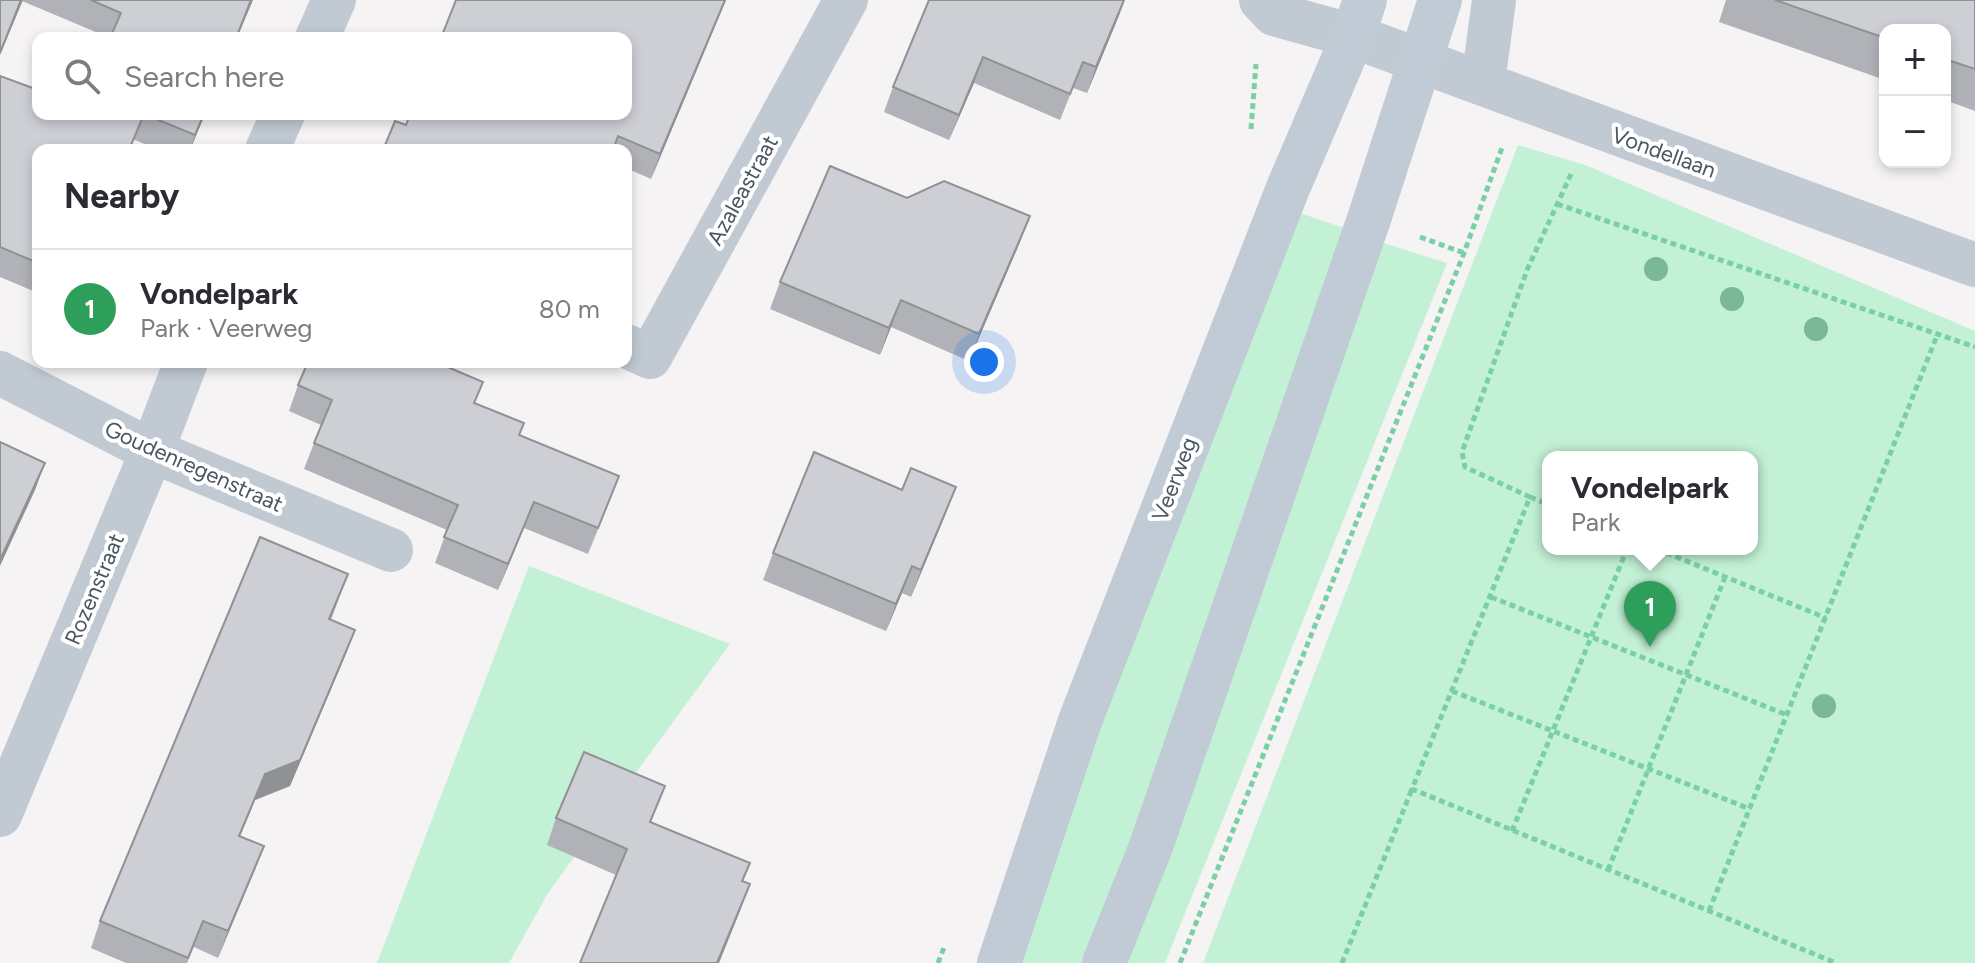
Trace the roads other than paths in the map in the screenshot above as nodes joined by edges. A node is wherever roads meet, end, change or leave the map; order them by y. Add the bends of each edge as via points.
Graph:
1 (334, 0) edge
2 (846, 0) edge
3 (1440, 0) edge
4 (1494, 0) edge
5 (1271, 5) edge
6 (1359, 18) edge
7 (320, 32) edge
8 (1421, 61) junction
9 (1483, 83) junction
10 (280, 120) edge
11 (270, 144) edge
12 (1975, 265) edge
13 (632, 349) edge
14 (184, 368) edge
15 (0, 373) edge
16 (152, 451) junction
17 (391, 550) dead end
18 (0, 815) edge
19 (999, 963) edge
20 (1104, 963) edge

1 - 7 street
2 - 13 street, Azaleastraat via 650,357
3 - 8 street
4 - 9 street
5 - 6 street, Vondellaan
6 - 8 street, Vondellaan
6 - 19 street, Veerweg via 1080,721
8 - 9 street, Vondellaan
8 - 20 street via 1150,849
9 - 12 street, Vondellaan
10 - 11 street
14 - 16 street, Rozenstraat
15 - 16 street, Goudenregenstraat
16 - 17 street, Goudenregenstraat
16 - 18 street, Rozenstraat

